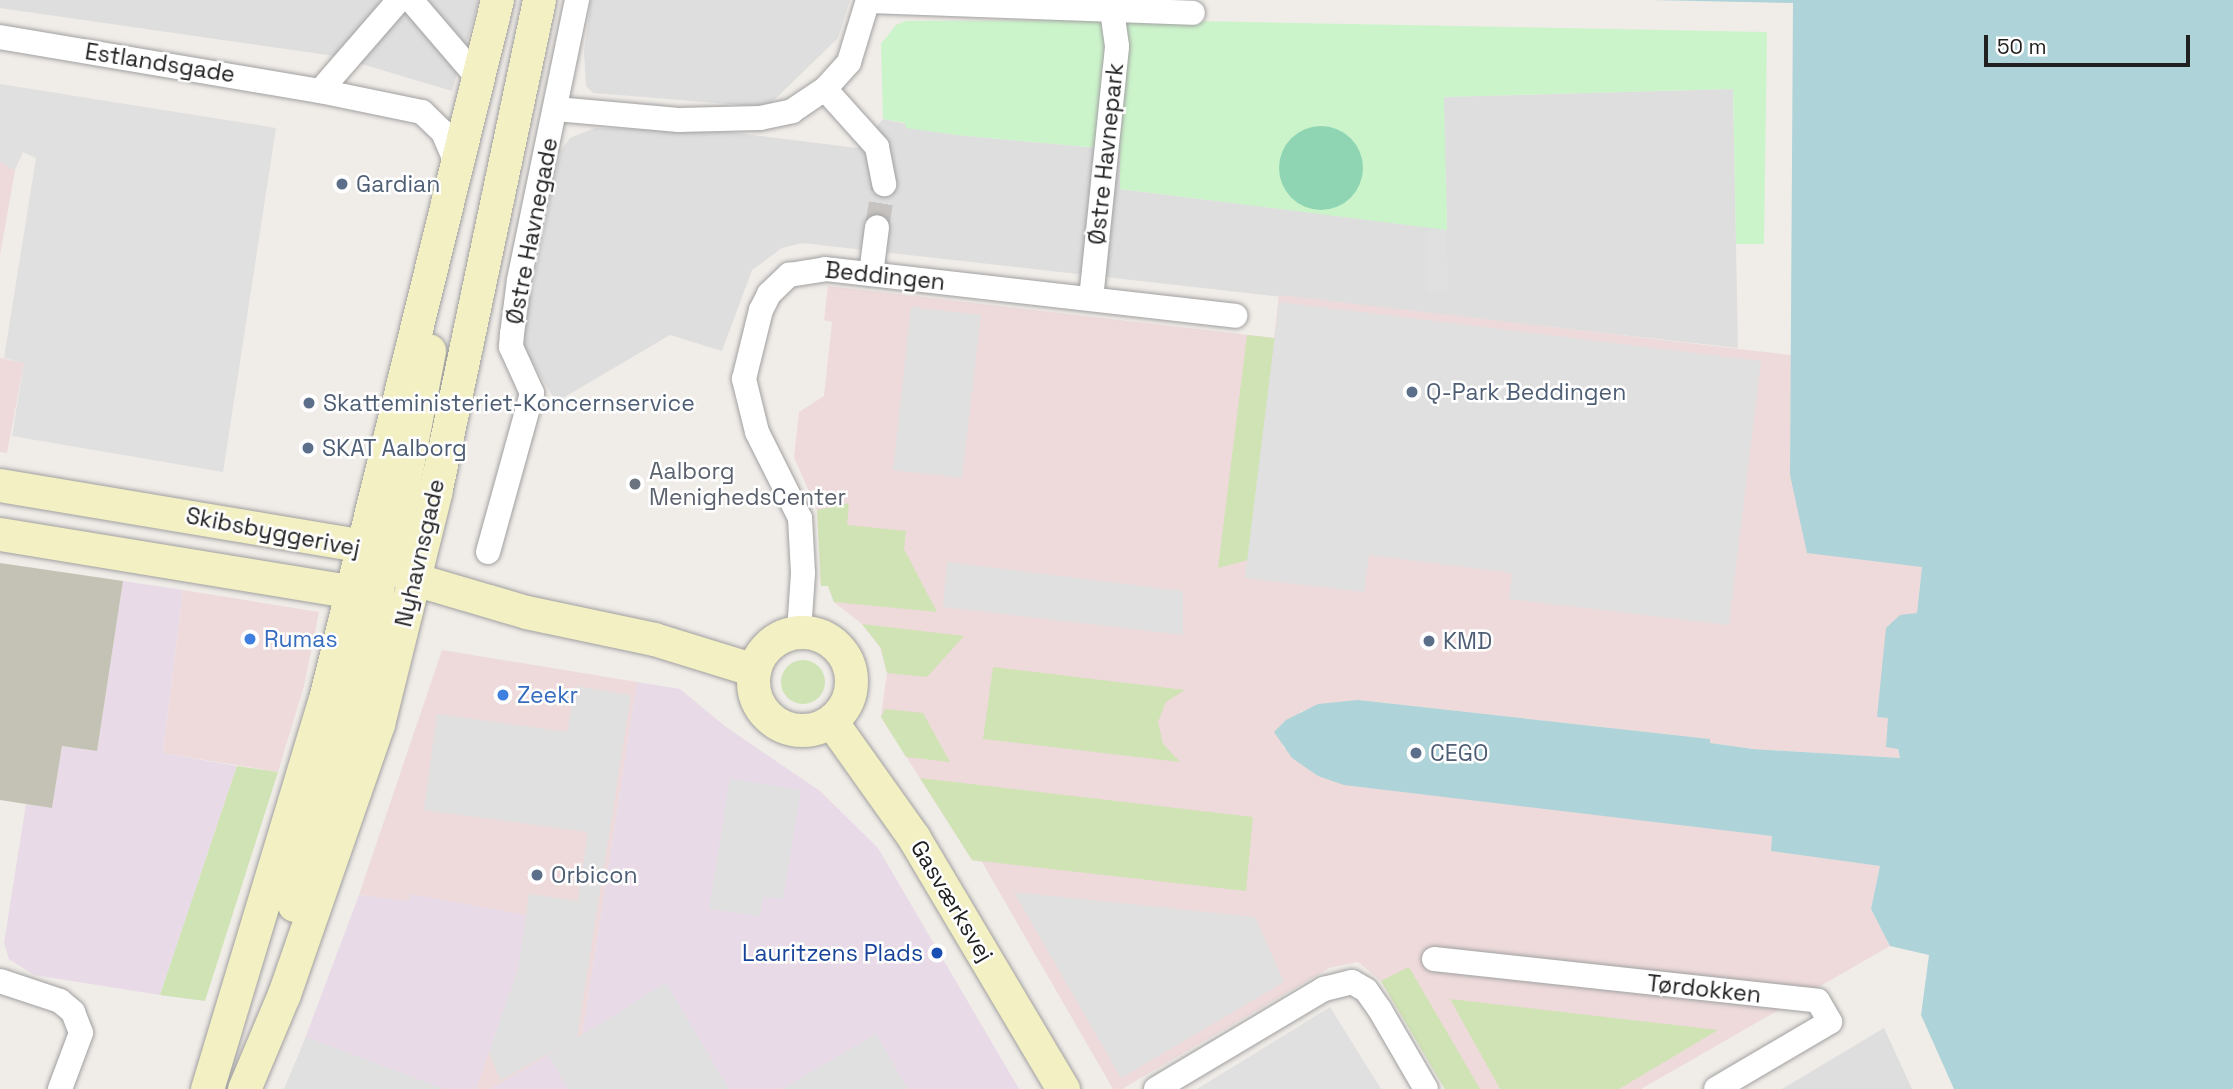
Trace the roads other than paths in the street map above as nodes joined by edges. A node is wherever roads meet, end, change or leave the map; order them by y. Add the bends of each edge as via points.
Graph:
1 (399, 0) edge
2 (411, 0) edge
3 (497, 0) edge
4 (539, 0) edge
5 (577, 0) edge
6 (868, 1) edge
7 (1112, 10) junction
8 (1194, 13) dead end
9 (0, 37) edge
10 (477, 77) junction
11 (825, 89) junction
12 (320, 92) junction
13 (556, 110) junction
14 (456, 163) junction
15 (884, 184) tunnel mouth
16 (877, 227) tunnel mouth
17 (871, 274) junction
18 (1091, 299) junction
19 (1236, 317) dead end
20 (0, 485) edge
21 (0, 534) edge
22 (363, 546) junction
23 (488, 552) dead end
24 (414, 579) junction
25 (366, 591) junction
26 (799, 632) junction
27 (754, 670) junction
28 (831, 721) junction
29 (1434, 959) dead end
30 (0, 981) edge
31 (60, 1089) edge
32 (207, 1089) edge
33 (242, 1089) edge
34 (1063, 1089) edge
35 (1156, 1089) edge
36 (1426, 1089) edge
37 (1716, 1089) edge

1 - 12 street
2 - 10 street
3 - 10 street
4 - 24 street, Nyhavnsgade
5 - 13 street
6 - 7 street
6 - 11 street via 849,62
7 - 8 street
7 - 18 street, Østre Havnepark via 1117,46
9 - 12 street, Estlandsgade
10 - 14 street
11 - 13 street via 792,111 760,118 679,120
11 - 15 street via 877,147
12 - 14 street, Estlandsgade via 422,112 443,132
13 - 23 street, Østre Havnegade via 519,280 512,334 511,347 532,393
14 - 22 street
14 - 24 street via 422,402 394,534 395,553
16 - 17 street
17 - 18 street, Beddingen
17 - 26 street, Beddingen via 812,269 789,275 769,294 761,310 746,365 746,393 757,432 800,518
18 - 19 street, Beddingen
20 - 22 street, Skibsbyggerivej
21 - 25 street, Skibsbyggerivej
22 - 24 street, Skibsbyggerivej
22 - 25 street
24 - 25 street, Skibsbyggerivej
24 - 27 street via 526,612 668,643
24 - 33 street, Nyhavnsgade via 378,724 345,825
25 - 32 street via 326,699
25 - 33 street via 367,657
26 - 27 street via 769,644
26 - 28 street via 831,641 849,669 848,699
27 - 28 street via 753,689 769,718 799,730
28 - 34 street, Gasværksvej via 914,838
29 - 37 street, Tørdokken via 1818,1001 1830,1022
30 - 31 street via 60,1001 73,1012 81,1033
35 - 36 street via 1324,989 1352,982 1366,990 1380,1010

